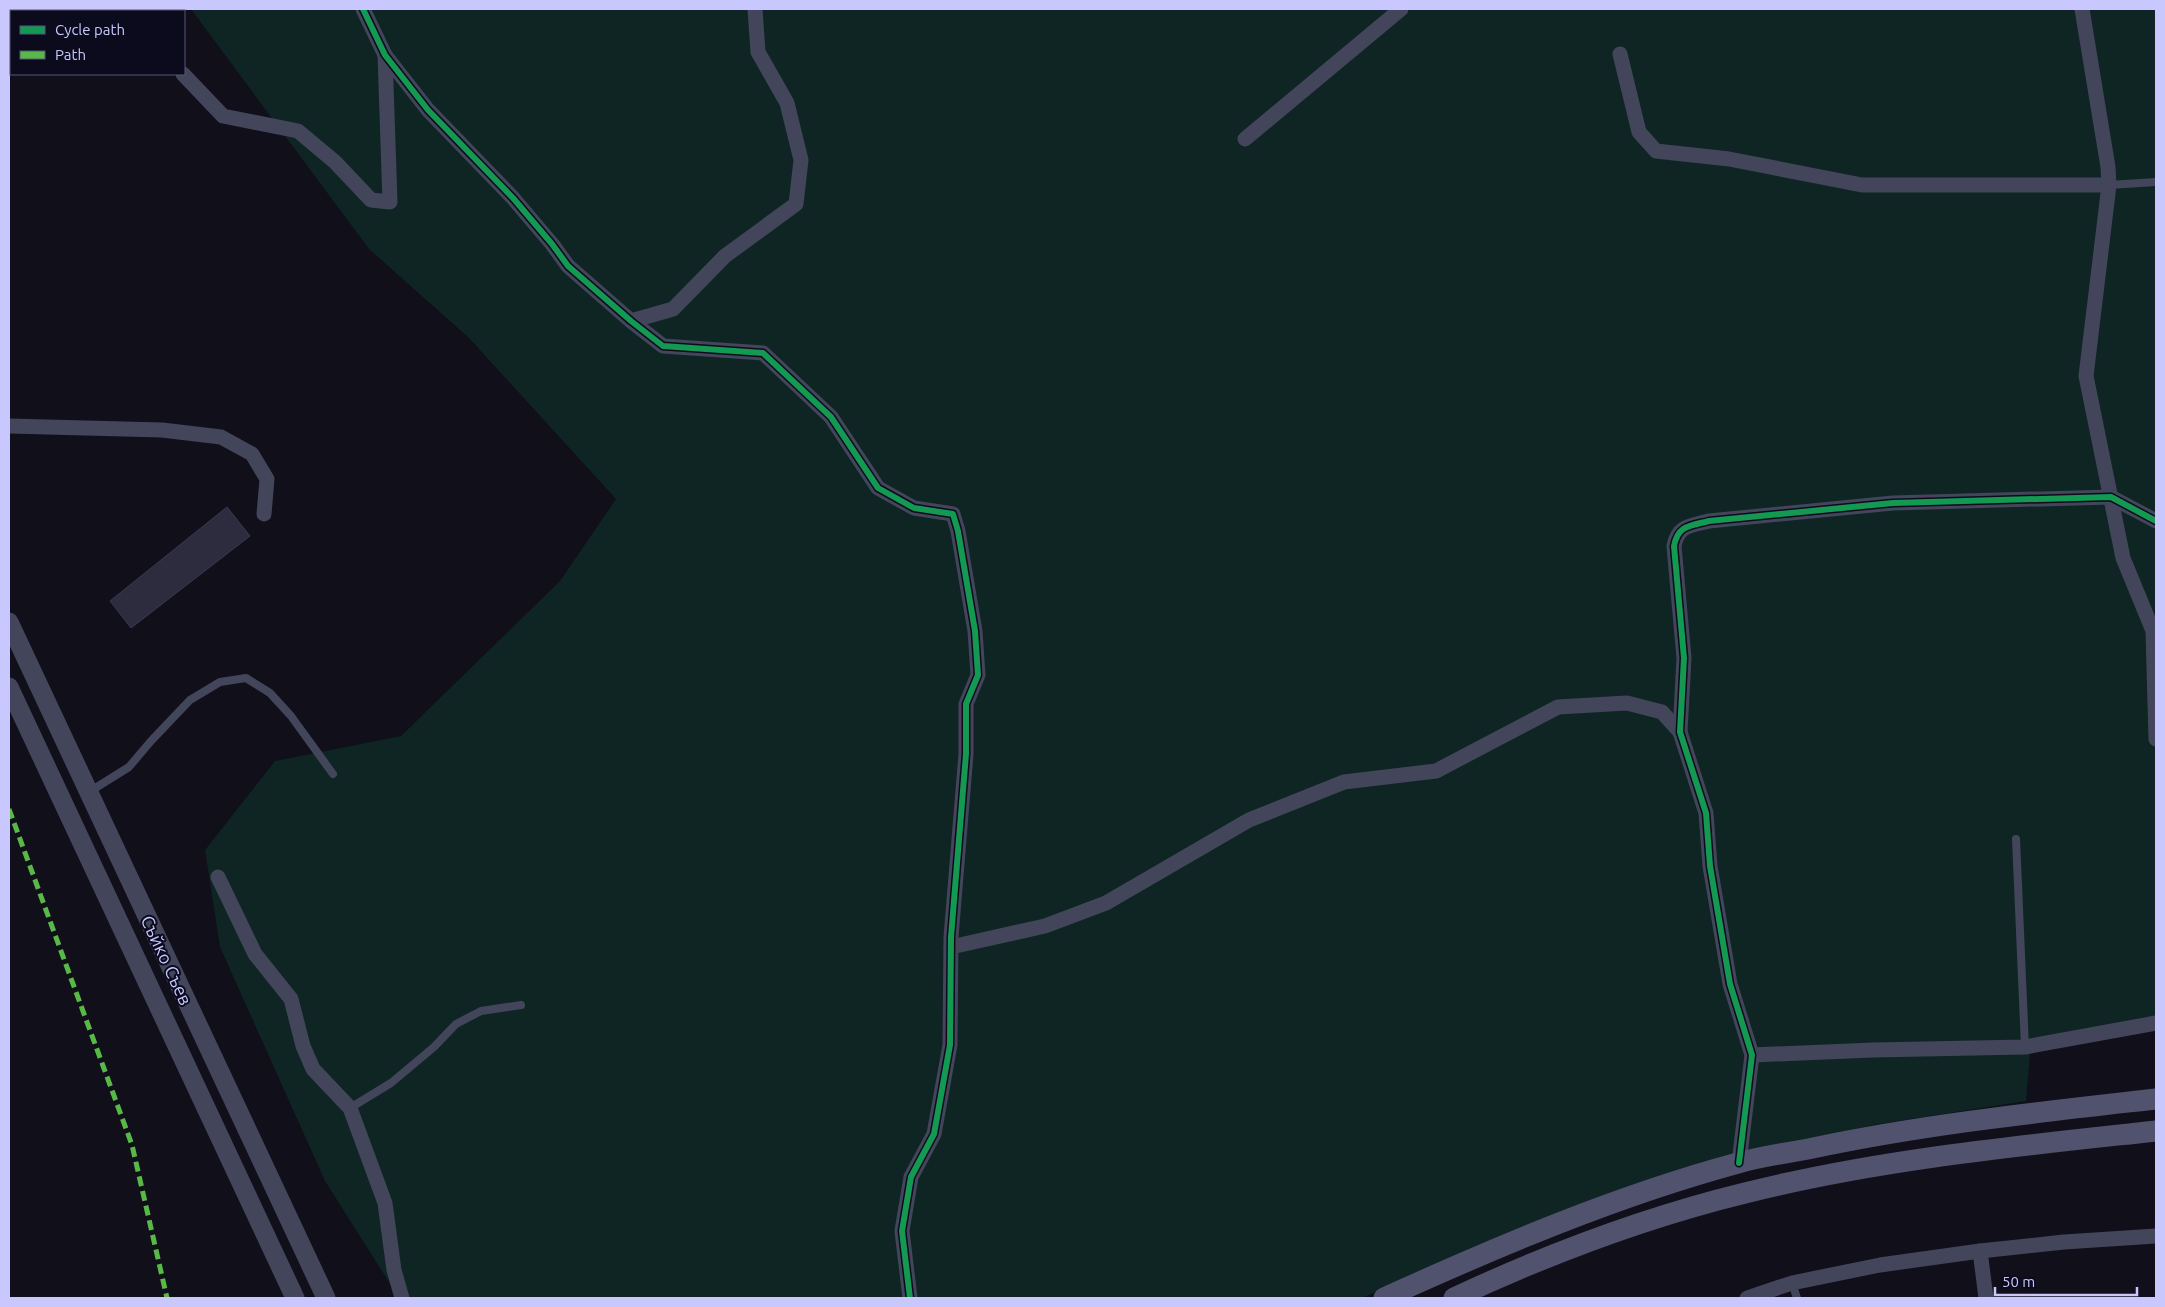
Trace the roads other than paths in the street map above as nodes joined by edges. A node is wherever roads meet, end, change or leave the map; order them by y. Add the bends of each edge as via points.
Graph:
1 (363, 9) edge
2 (755, 9) edge
3 (1401, 9) edge
4 (2082, 9) edge
5 (1620, 54) dead end
6 (385, 55) junction
7 (184, 75) edge
8 (1245, 139) dead end
9 (2156, 182) edge
10 (2109, 185) junction
11 (631, 321) junction
12 (9, 426) edge
13 (2110, 497) junction
14 (264, 514) dead end
15 (2156, 521) edge
16 (9, 622) edge
17 (9, 686) edge
18 (1680, 732) junction
19 (2156, 739) edge
20 (333, 774) dead end
21 (89, 792) junction
22 (2016, 839) dead end
23 (218, 877) dead end
24 (951, 947) junction
25 (521, 1004) dead end
26 (2156, 1023) edge
27 (2025, 1047) junction
28 (1752, 1055) junction
29 (2156, 1099) edge
30 (350, 1108) junction
31 (2156, 1131) edge
32 (1739, 1163) junction
33 (2156, 1236) edge
34 (1980, 1250) junction
35 (1792, 1282) junction
36 (295, 1298) edge
37 (326, 1298) edge
38 (402, 1298) edge
39 (910, 1298) edge
40 (1384, 1298) edge
41 (1454, 1298) edge
42 (1747, 1298) edge
43 (1797, 1298) edge
44 (1986, 1298) edge

1 - 6 street
2 - 11 street via 758,52 787,103 801,160 796,204 725,256 673,309
3 - 8 street
4 - 10 street
5 - 10 street via 1639,132 1656,151 1729,159 1862,186
6 - 7 street via 390,202 371,200 336,162 298,131 223,116
6 - 11 street via 428,110 513,198 568,266
9 - 10 lane
10 - 13 street via 2086,376
11 - 24 street via 663,346 763,353 831,418 878,488 914,508 953,514 975,631 978,675 966,704 966,754
12 - 14 street via 162,430 221,436 252,454 257,462 266,480
13 - 15 street
13 - 18 street via 1893,503 1684,527 1674,546 1684,658
13 - 19 street via 2123,558 2153,631
16 - 21 street, Съйко Съев
17 - 36 street, Съйко Съев
18 - 24 street via 1662,712 1628,703 1558,707 1436,771 1344,782 1249,820 1106,903 1045,926
18 - 28 street via 1706,813 1710,866 1730,984
20 - 21 lane via 291,716 270,693 246,678 220,682 190,700 129,767
21 - 37 street, Съйко Съев
22 - 27 lane
23 - 30 street via 255,954 291,999 303,1046 313,1069
24 - 39 street via 950,1045 934,1134 911,1177 902,1232
25 - 30 lane via 481,1011 456,1024 392,1083
26 - 27 street
27 - 28 street
28 - 32 street
29 - 32 main road via 1867,1136
30 - 38 street via 385,1204 394,1270
31 - 41 main road via 1873,1166 1746,1192 1645,1222
32 - 40 main road via 1635,1195 1499,1246
33 - 34 street
34 - 35 street
34 - 44 street
35 - 42 street
35 - 43 lane

